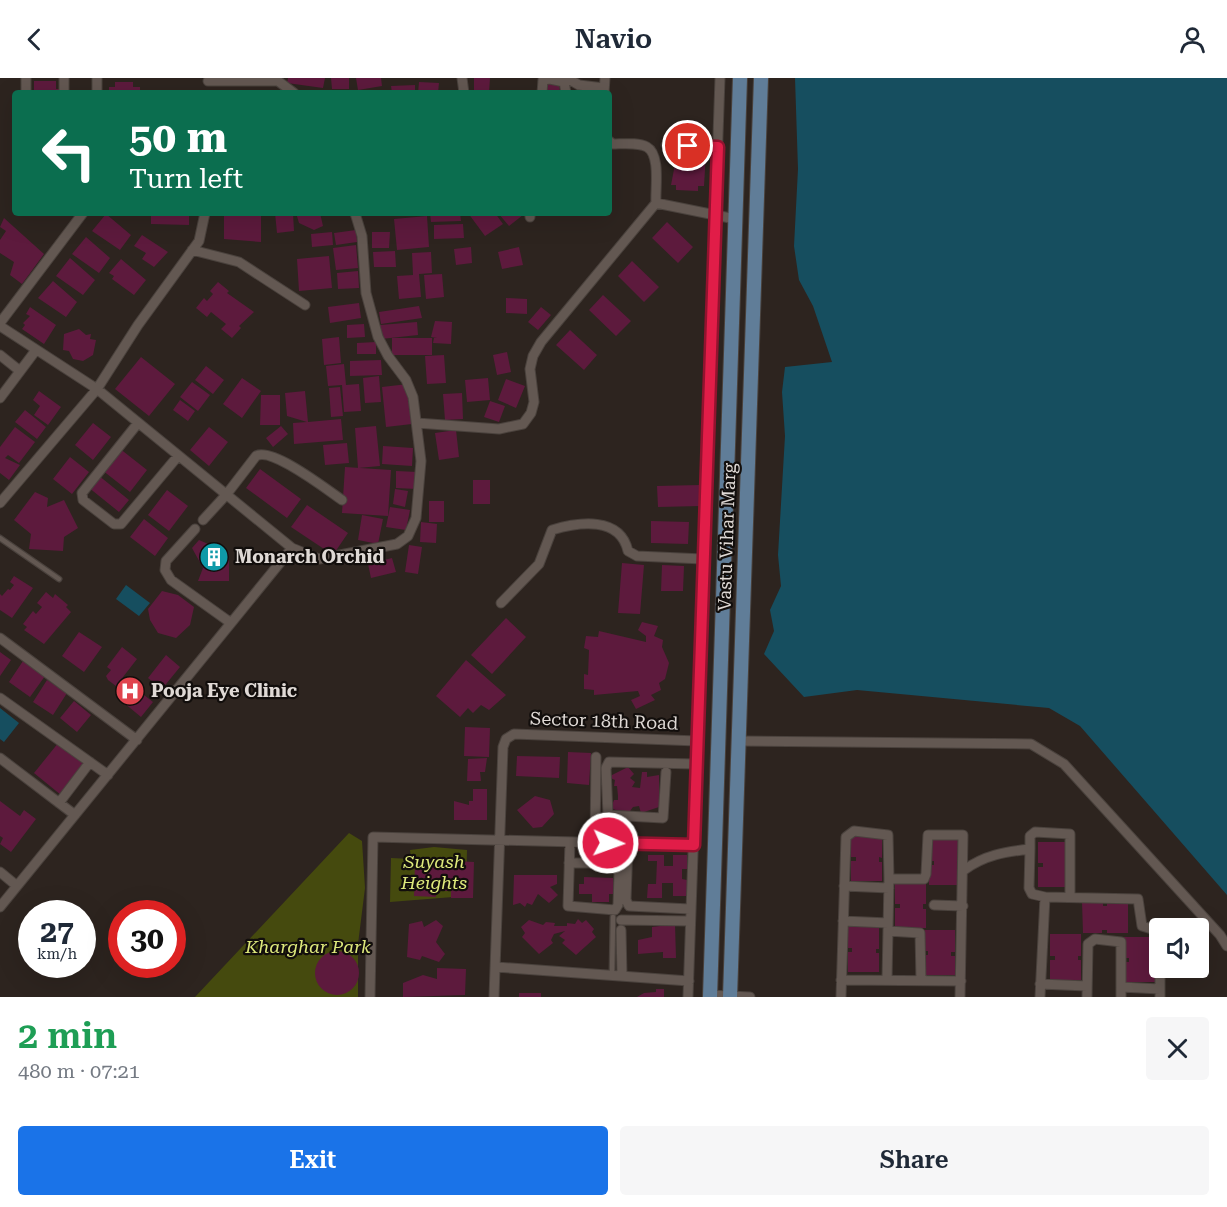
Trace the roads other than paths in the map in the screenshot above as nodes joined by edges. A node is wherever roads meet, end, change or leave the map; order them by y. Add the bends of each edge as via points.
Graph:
1 (567, 78) edge
2 (720, 78) edge
3 (740, 78) edge
4 (761, 78) edge
5 (208, 80) edge
6 (601, 85) edge
7 (290, 90) edge
8 (542, 90) edge
9 (565, 90) edge
10 (612, 143) edge
11 (664, 145) dead end
12 (718, 147) junction
13 (656, 203) junction
14 (81, 216) edge
15 (205, 216) edge
16 (356, 216) edge
17 (716, 217) junction
18 (735, 219) junction
19 (192, 250) junction
20 (305, 305) dead end
21 (0, 325) edge
22 (36, 350) junction
23 (0, 355) edge
24 (20, 371) junction
25 (98, 389) junction
26 (0, 398) edge
27 (138, 423) junction
28 (417, 423) junction
29 (178, 456) junction
30 (226, 495) junction
31 (342, 500) dead end
32 (0, 502) edge
33 (203, 520) dead end
34 (195, 529) dead end
35 (0, 538) edge
36 (292, 548) junction
37 (703, 559) junction
38 (59, 579) dead end
39 (501, 603) dead end
40 (231, 623) junction
41 (0, 638) edge
42 (0, 698) edge
43 (137, 740) junction
44 (697, 741) junction
45 (738, 741) junction
46 (0, 758) edge
47 (596, 758) dead end
48 (90, 762) junction
49 (696, 764) junction
50 (666, 772) dead end
51 (108, 775) junction
52 (59, 802) junction
53 (75, 815) junction
54 (500, 840) junction
55 (570, 842) junction
56 (595, 843) junction
57 (624, 843) junction
58 (694, 845) junction
59 (1030, 849) junction
60 (569, 862) junction
61 (619, 863) junction
62 (964, 870) junction
63 (0, 872) edge
64 (889, 883) junction
65 (17, 886) junction
66 (844, 886) junction
67 (1045, 897) junction
68 (1070, 897) junction
69 (934, 905) dead end
70 (963, 906) junction
71 (0, 907) edge
72 (690, 909) junction
73 (690, 921) junction
74 (843, 921) junction
75 (618, 922) junction
76 (888, 927) junction
77 (1149, 928) edge
78 (1227, 946) edge
79 (495, 967) junction
80 (617, 976) junction
81 (841, 980) junction
82 (887, 980) junction
83 (921, 980) junction
84 (689, 981) junction
85 (960, 981) junction
86 (1040, 984) junction
87 (1087, 986) junction
88 (1121, 992) edge
89 (1160, 993) edge
90 (710, 996) edge
91 (370, 997) edge
92 (494, 997) edge
93 (688, 997) edge
94 (730, 997) edge
95 (750, 997) edge
96 (841, 997) edge
97 (960, 997) edge
98 (1040, 997) edge
99 (1087, 997) edge

1 - 6 street via 579,85
2 - 12 street
3 - 18 main road, Vastu Vihar Marg
4 - 45 main road, Vastu Vihar Marg
5 - 7 street via 278,81
8 - 9 street via 543,80 550,79 564,82
10 - 13 street via 645,146 652,151
11 - 12 lane
12 - 17 street
13 - 17 street
13 - 28 street via 541,342 530,369 534,402 523,424 499,429
14 - 21 street
15 - 19 street via 199,241
16 - 28 street via 362,236 366,292 378,337 410,388
17 - 18 street
17 - 37 street
18 - 90 main road, Vastu Vihar Marg
19 - 20 street via 239,262
19 - 25 street
21 - 22 street
22 - 24 street
22 - 25 street
23 - 24 street
24 - 26 street
25 - 27 street
25 - 32 street
27 - 29 street
27 - 29 street via 82,493 83,500 114,524 122,524
28 - 36 street via 419,492 416,518 408,536 397,544 319,559
29 - 30 street
30 - 31 street via 261,453 279,459
30 - 33 street
30 - 36 street
34 - 40 street via 166,561 165,570 171,580
35 - 38 lane
36 - 40 street
37 - 39 street via 637,556 628,551 626,540 615,530 576,522 552,530 539,564
37 - 44 street
40 - 43 street
41 - 43 street
42 - 48 street
43 - 51 street
44 - 49 street
44 - 54 street, Sector 18th Road via 514,734 503,747
45 - 78 street via 1031,744 1064,764
45 - 94 main road, Vastu Vihar Marg
46 - 52 street
47 - 56 street
48 - 51 street
48 - 52 street
49 - 50 street via 609,762 608,815 663,818
49 - 58 street
51 - 53 street
52 - 53 street
53 - 65 street
54 - 55 street
54 - 79 street, Sector 18th Road
54 - 91 street via 373,837
55 - 56 street
55 - 60 street
56 - 57 street
57 - 58 street
57 - 61 street
57 - 72 street via 629,906
58 - 72 street
59 - 62 street via 1000,852
59 - 67 street via 1029,888 1032,894
59 - 68 street via 1030,836 1035,832 1072,836
60 - 61 street
60 - 61 street via 568,906 615,910
62 - 64 street via 963,835 930,833 924,879
62 - 70 street
63 - 65 street
64 - 66 street
64 - 66 street via 888,835 854,831 846,837
64 - 76 street
65 - 71 street
66 - 74 street
67 - 68 street
67 - 86 street
68 - 77 street via 1138,899 1142,926
69 - 70 street
70 - 85 street
72 - 73 street
73 - 75 street
73 - 84 street
74 - 76 street
74 - 81 street
75 - 80 street
75 - 80 lane
76 - 82 street
76 - 83 street via 921,933
79 - 80 street
79 - 92 street, Sector 18th Road
80 - 84 street
81 - 82 street
81 - 96 street
82 - 83 street
83 - 85 street
84 - 93 street
85 - 97 street
86 - 87 street
86 - 98 street
87 - 88 street via 1091,940 1117,940 1121,946
87 - 99 street
88 - 89 street
90 - 94 street
94 - 95 street

